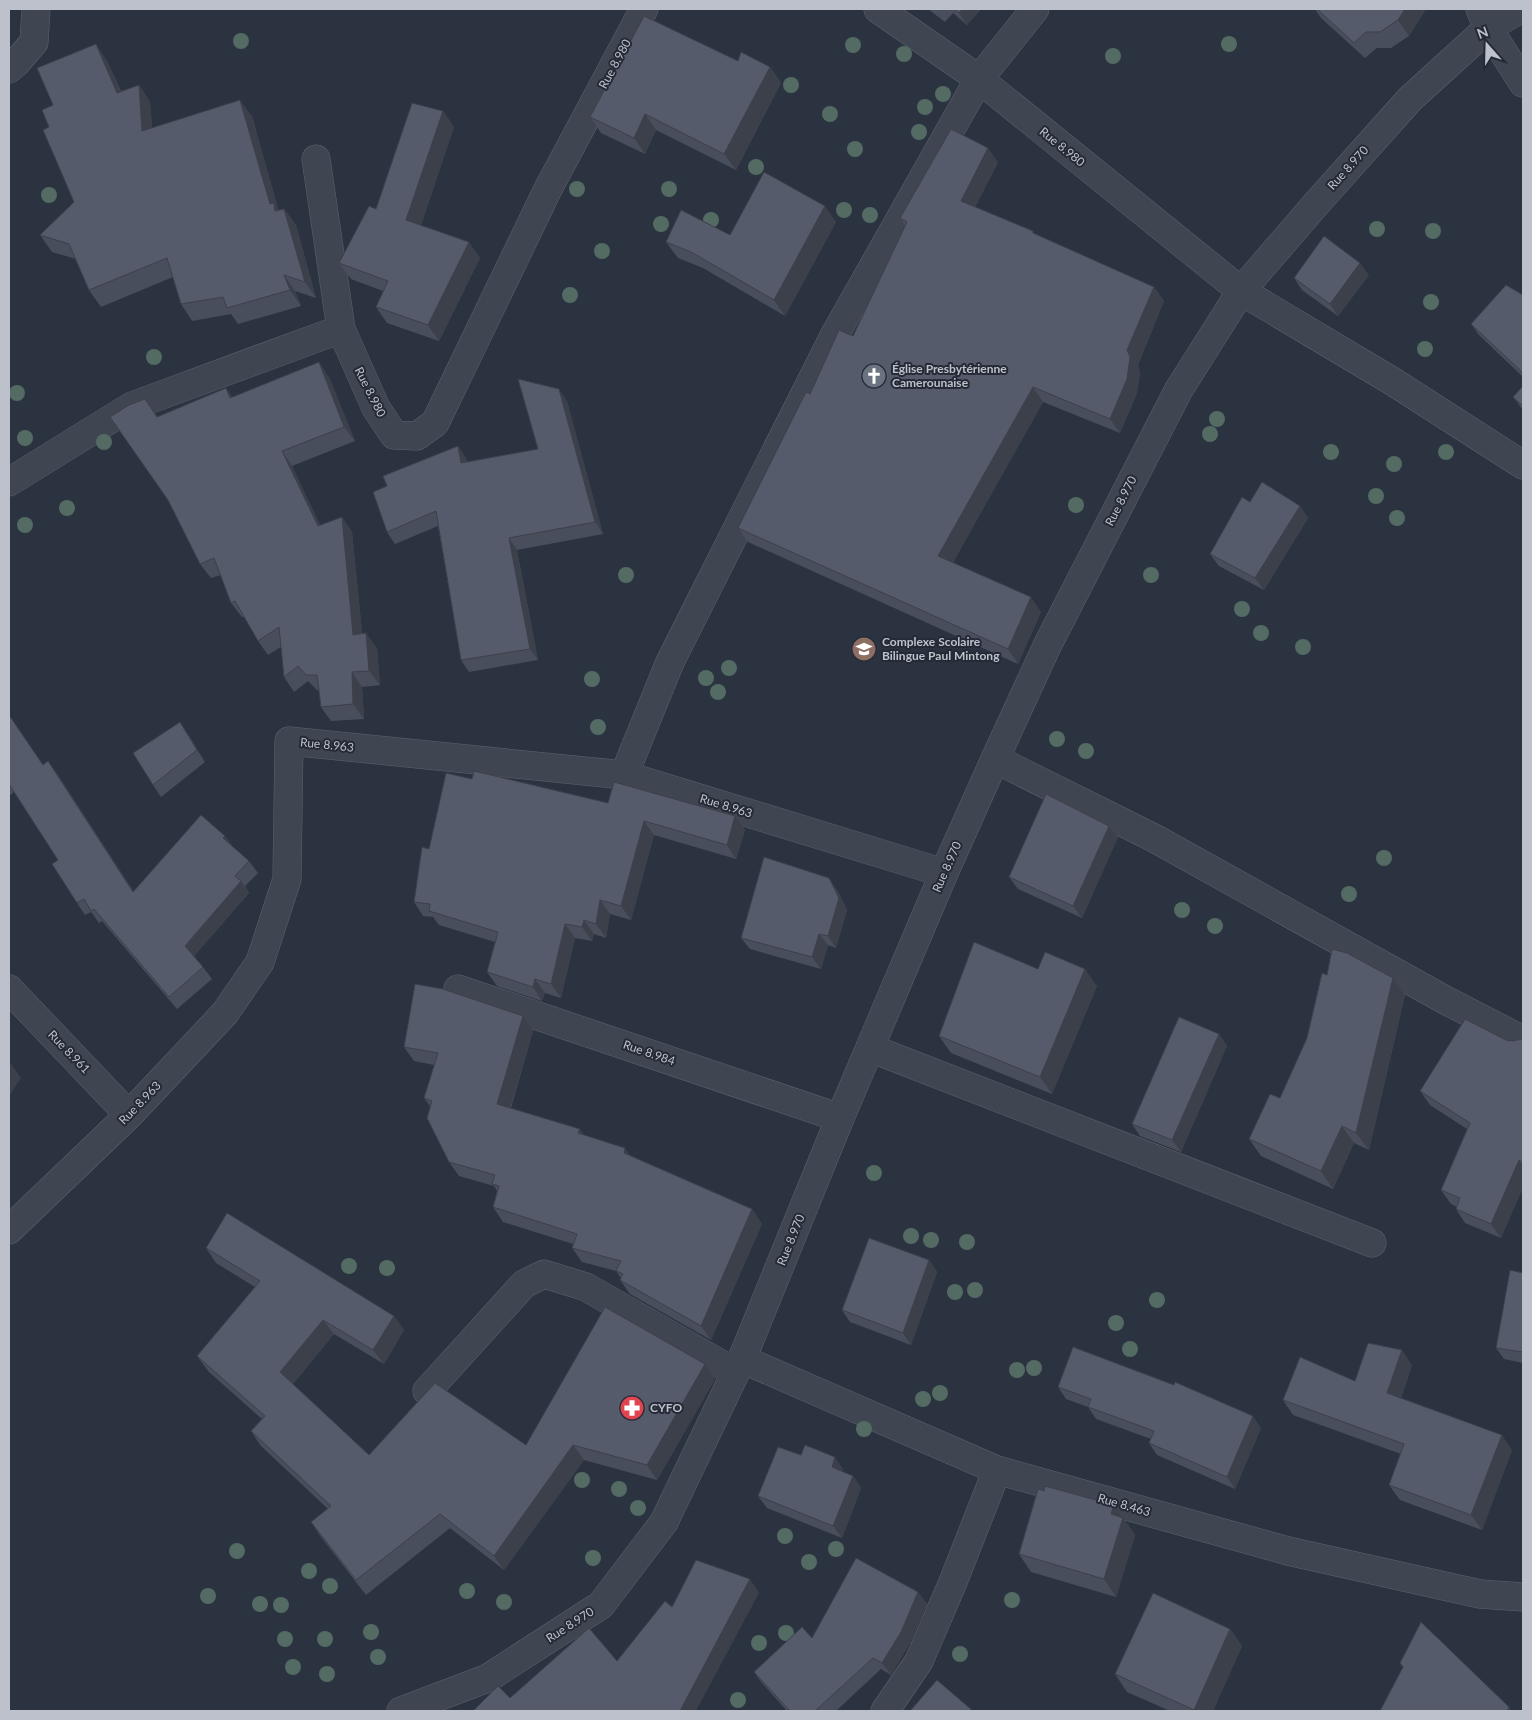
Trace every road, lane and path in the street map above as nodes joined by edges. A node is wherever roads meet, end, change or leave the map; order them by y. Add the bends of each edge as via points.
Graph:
1 (36, 9) edge
2 (644, 9) edge
3 (878, 9) edge
4 (1035, 9) edge
5 (1520, 9) edge
6 (1484, 18) edge
7 (9, 68) edge
8 (979, 79) junction
9 (1523, 83) edge
10 (316, 159) dead end
11 (1241, 291) junction
12 (340, 329) junction
13 (1523, 465) edge
14 (9, 482) edge
15 (995, 759) junction
16 (624, 775) junction
17 (944, 873) junction
18 (9, 989) edge
19 (458, 989) dead end
20 (1523, 1040) edge
21 (870, 1048) junction
22 (129, 1115) junction
23 (840, 1118) junction
24 (9, 1230) edge
25 (1372, 1243) dead end
26 (739, 1366) junction
27 (427, 1391) edge
28 (997, 1470) junction
29 (1523, 1597) edge
30 (401, 1711) edge
31 (885, 1711) edge

1 - 7 street via 34,42
2 - 12 street, Rue 8.980 via 548,188 435,424 416,436 394,435 376,408
3 - 8 street, Rue 8.980
4 - 8 street
5 - 6 street, Rue 8.970
6 - 9 street
6 - 11 street, Rue 8.970
8 - 11 street, Rue 8.980
8 - 16 street via 834,336 670,662
10 - 12 street
11 - 13 street, Rue 8.980 via 1392,381
11 - 15 street, Rue 8.970 via 1173,399 1047,646
12 - 14 street via 132,406
15 - 17 street, Rue 8.970
15 - 20 street via 1154,838
16 - 17 street, Rue 8.963
16 - 22 street, Rue 8.963 via 289,741 287,879 260,962 225,1013
17 - 21 street, Rue 8.970
18 - 22 street, Rue 8.961
19 - 23 street, Rue 8.984
21 - 23 street, Rue 8.970
21 - 25 street
22 - 24 street, Rue 8.963
23 - 26 street, Rue 8.970
26 - 27 street, Rue 8.463 via 586,1287 544,1274 524,1284
26 - 28 street, Rue 8.463
26 - 30 street, Rue 8.970 via 664,1522 600,1605 488,1678
28 - 29 street, Rue 8.463 via 1288,1552 1480,1594
28 - 31 street via 919,1661

